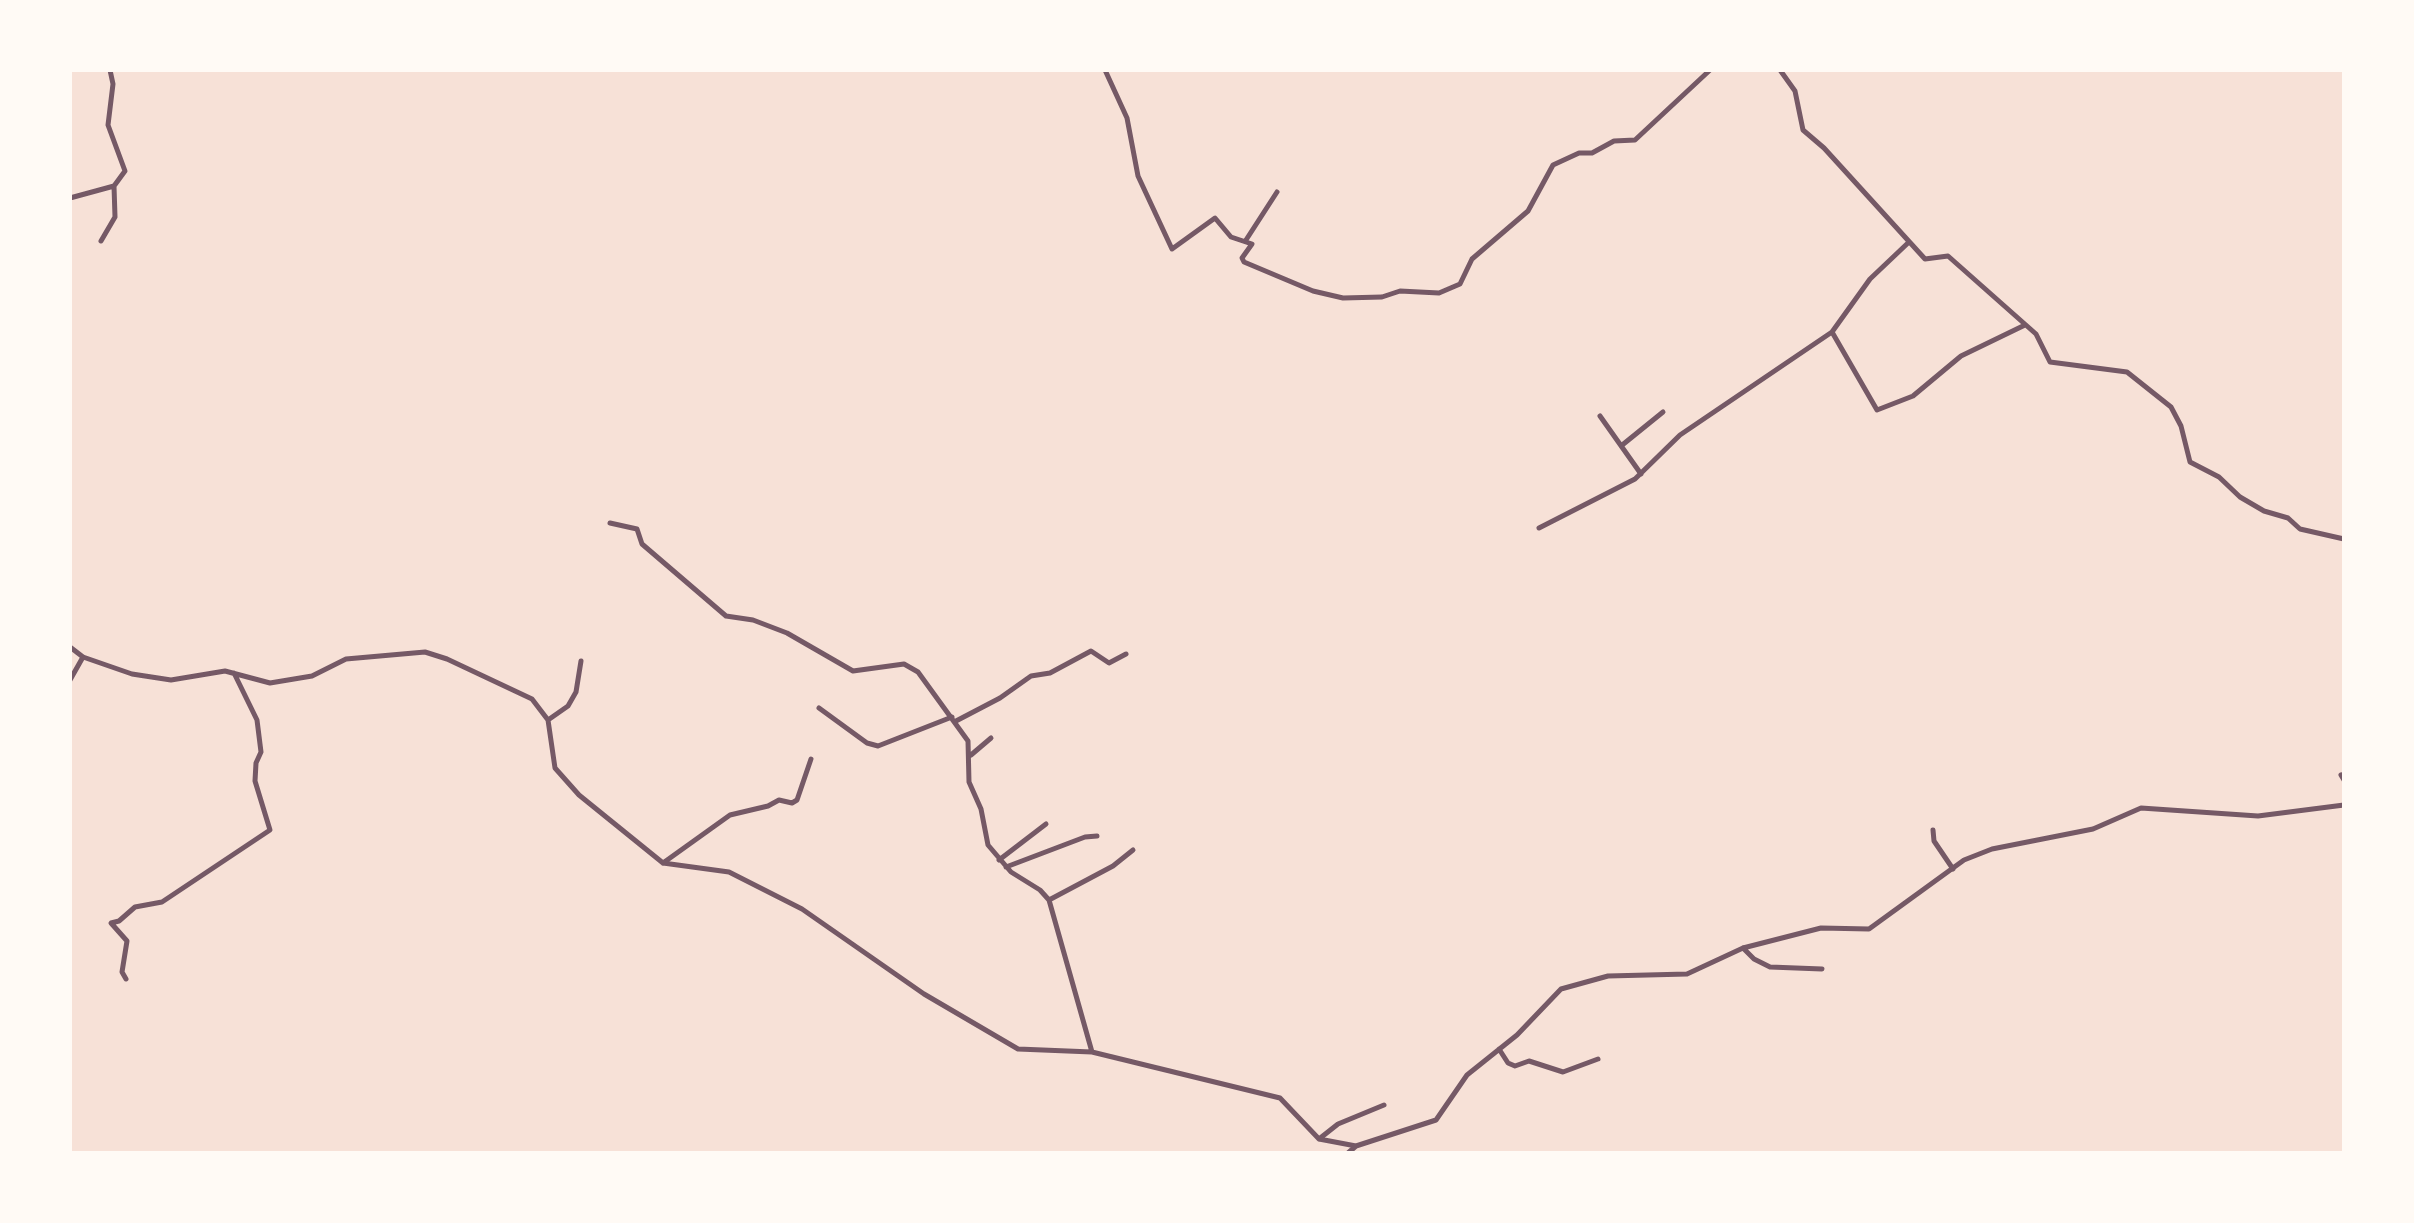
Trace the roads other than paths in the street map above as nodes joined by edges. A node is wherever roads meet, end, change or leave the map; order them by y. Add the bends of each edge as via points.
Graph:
1 (110, 70) edge
2 (1105, 70) edge
3 (1710, 70) edge
4 (1780, 70) edge
5 (114, 186) junction
6 (1277, 192) dead end
7 (70, 198) edge
8 (1246, 241) junction
9 (101, 242) dead end
10 (1910, 242) junction
11 (2025, 325) junction
12 (1832, 332) junction
13 (1664, 412) dead end
14 (1600, 416) dead end
15 (1621, 446) junction
16 (1641, 474) junction
17 (610, 523) dead end
18 (1539, 528) dead end
19 (2344, 539) edge
20 (70, 647) edge
21 (1126, 654) dead end
22 (83, 657) junction
23 (581, 661) dead end
24 (234, 673) junction
25 (70, 680) edge
26 (819, 708) dead end
27 (954, 719) junction
28 (548, 720) junction
29 (991, 738) dead end
30 (970, 757) junction
31 (812, 759) dead end
32 (2344, 806) edge
33 (1046, 824) dead end
34 (1933, 830) dead end
35 (1097, 836) dead end
36 (1133, 850) dead end
37 (999, 860) junction
38 (663, 863) junction
39 (1006, 867) junction
40 (1953, 869) junction
41 (1048, 900) junction
42 (1743, 948) junction
43 (1822, 969) dead end
44 (126, 978) dead end
45 (1500, 1049) junction
46 (1092, 1052) junction
47 (1598, 1059) dead end
48 (1384, 1105) dead end
49 (1319, 1140) junction
50 (1356, 1146) junction
51 (1348, 1153) edge

1 - 5 street via 108,125 125,171
2 - 8 street via 1127,118 1138,176 1170,247 1215,218 1231,237
3 - 8 street via 1635,140 1616,140 1552,165 1528,212 1472,259 1462,282 1442,292 1378,298 1314,292 1242,261 1252,244
4 - 10 street via 1795,91 1803,130
5 - 7 street
5 - 9 street via 115,217
6 - 8 street
10 - 11 street via 1928,260 1948,256
10 - 12 street via 1870,279
11 - 12 street via 1961,356 1915,394 1878,410
11 - 19 street via 2050,362 2122,370 2165,402 2181,426 2186,454 2240,497 2297,528
12 - 16 street via 1680,435
13 - 15 street
14 - 15 street
15 - 16 street
16 - 18 street
17 - 27 street via 636,529 644,546 726,616 787,633 853,671 912,666
20 - 22 street
21 - 27 street via 1109,663 1091,650
22 - 24 street via 171,680
22 - 25 street
23 - 28 street via 576,692
24 - 28 street via 270,683 312,676 346,659 426,652 532,700
24 - 44 street via 257,720 261,752 255,781 270,830 162,902 135,906 111,923 127,941
26 - 27 street via 872,746
27 - 30 street
28 - 38 street via 556,768
29 - 30 street
30 - 37 street via 969,782
31 - 38 street via 797,800 730,814
32 - 40 street via 2258,816 2142,808 2093,829 1992,849
33 - 37 street
34 - 40 street
35 - 39 street
36 - 41 street
37 - 39 street
38 - 46 street via 729,872 802,909 1018,1049
39 - 41 street
40 - 42 street via 1869,928 1821,928
41 - 46 street
42 - 43 street via 1770,967
42 - 45 street via 1687,974 1608,976 1561,989
45 - 47 street via 1514,1066 1531,1062 1562,1072
45 - 50 street via 1468,1075 1436,1120
46 - 49 street via 1280,1098
48 - 49 street via 1338,1124
49 - 50 street
50 - 51 street

